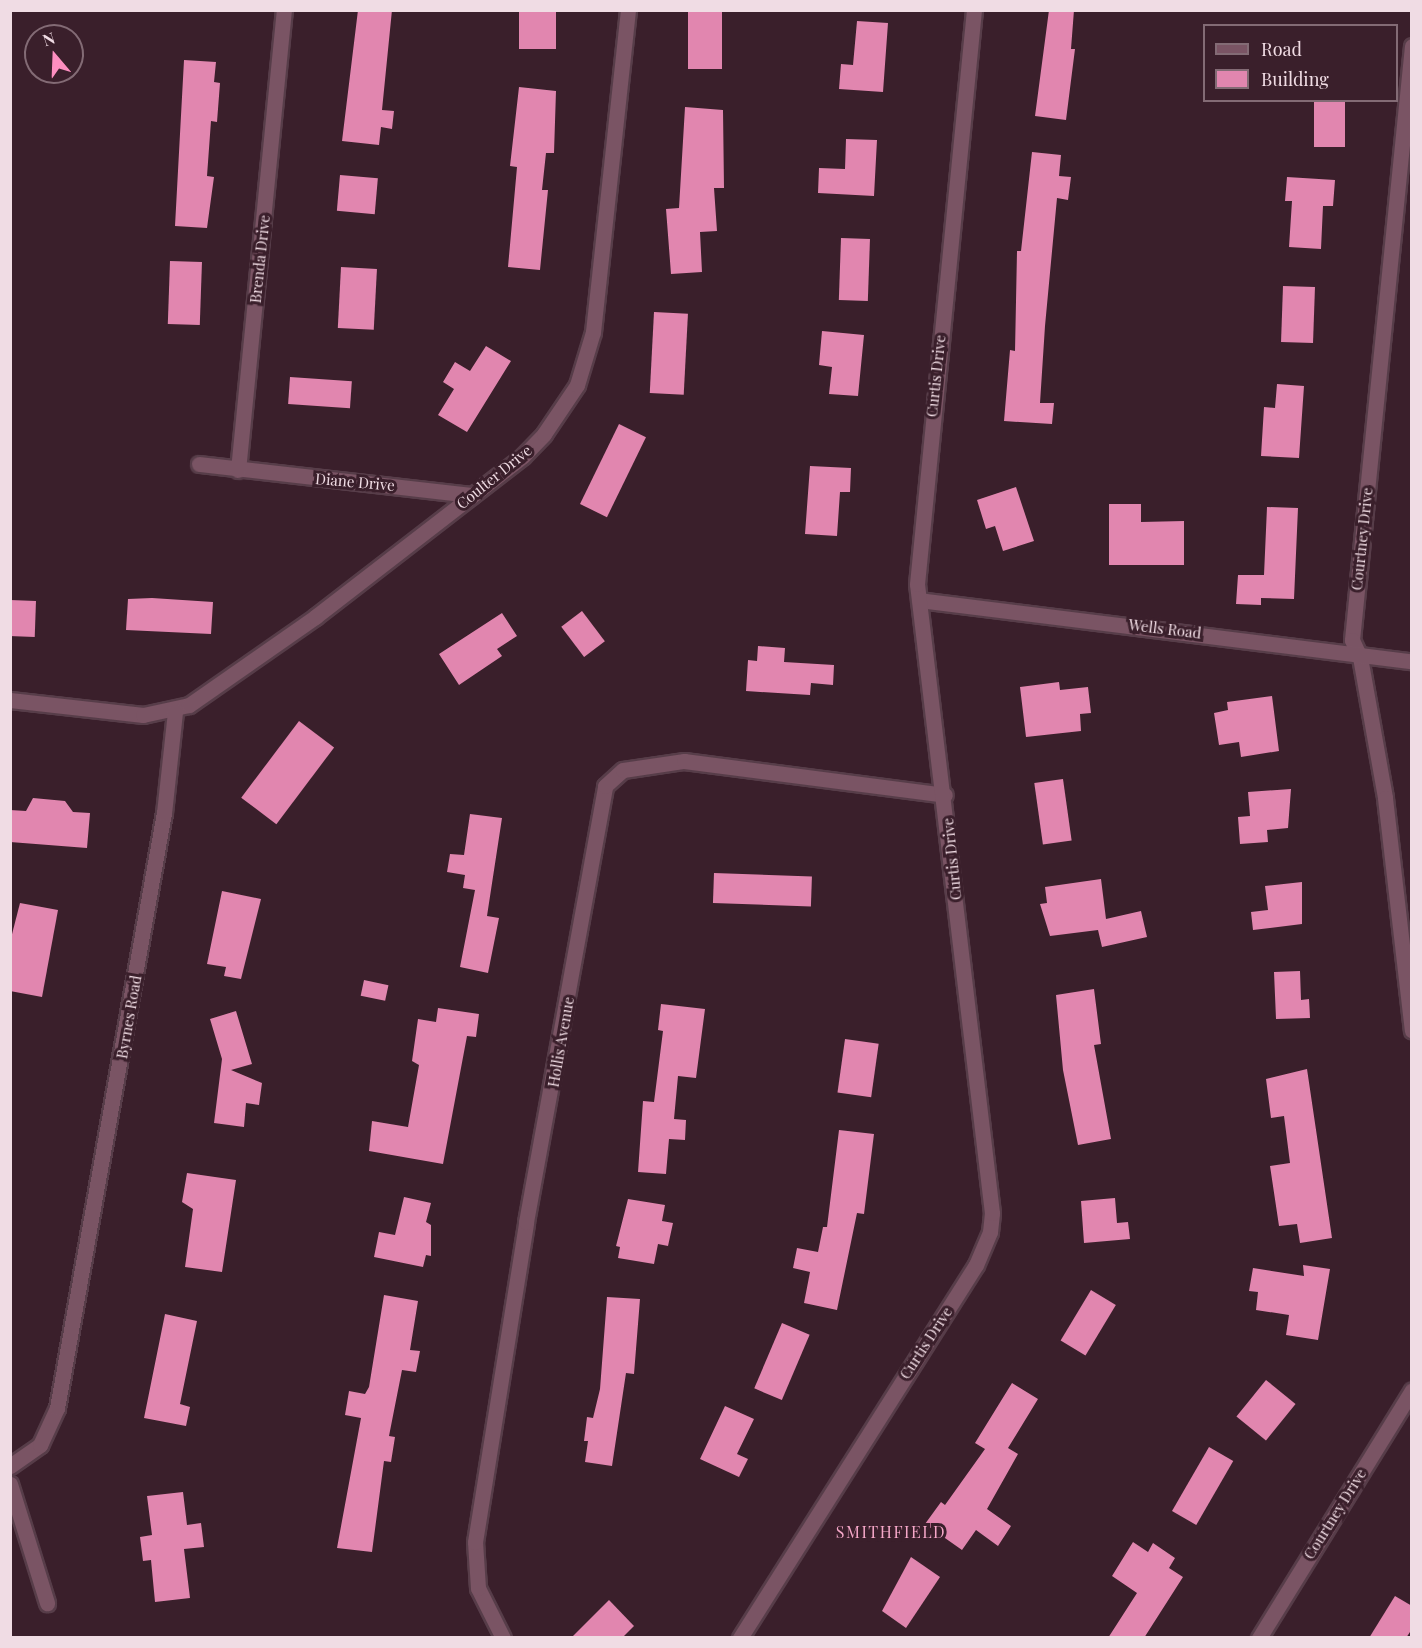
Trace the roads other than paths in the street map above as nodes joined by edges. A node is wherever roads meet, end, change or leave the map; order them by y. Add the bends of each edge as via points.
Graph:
1 (284, 10) edge
2 (628, 10) edge
3 (974, 10) edge
4 (1412, 46) edge
5 (199, 464) dead end
6 (238, 470) junction
7 (472, 495) junction
8 (919, 600) junction
9 (1360, 657) junction
10 (1412, 661) edge
11 (10, 700) edge
12 (175, 711) junction
13 (945, 795) junction
14 (1412, 1029) edge
15 (1412, 1390) edge
16 (10, 1466) edge
17 (10, 1484) edge
18 (47, 1603) dead end
19 (503, 1638) edge
20 (740, 1638) edge
21 (1259, 1638) edge

1 - 6 street, Brenda Drive
2 - 7 street, Coulter Drive via 607,234 587,360 564,409 544,434
3 - 8 street, Curtis Drive via 933,408
4 - 9 street, Courtney Drive via 1353,628
5 - 6 street
6 - 7 street, Diane Drive
7 - 12 street, Coulter Drive via 315,617
8 - 9 street, Wells Road
8 - 13 street, Curtis Drive
9 - 10 street, Wells Road
9 - 14 street, Courtney Drive via 1385,798
11 - 12 street via 143,715
12 - 16 street, Byrnes Road via 164,813 57,1408 40,1445
13 - 19 street, Hollis Avenue via 684,761 623,770 605,786 526,1222 475,1542 478,1588
13 - 20 street, Curtis Drive via 992,1213 990,1232 976,1265
15 - 21 street, Courtney Drive
17 - 18 street

